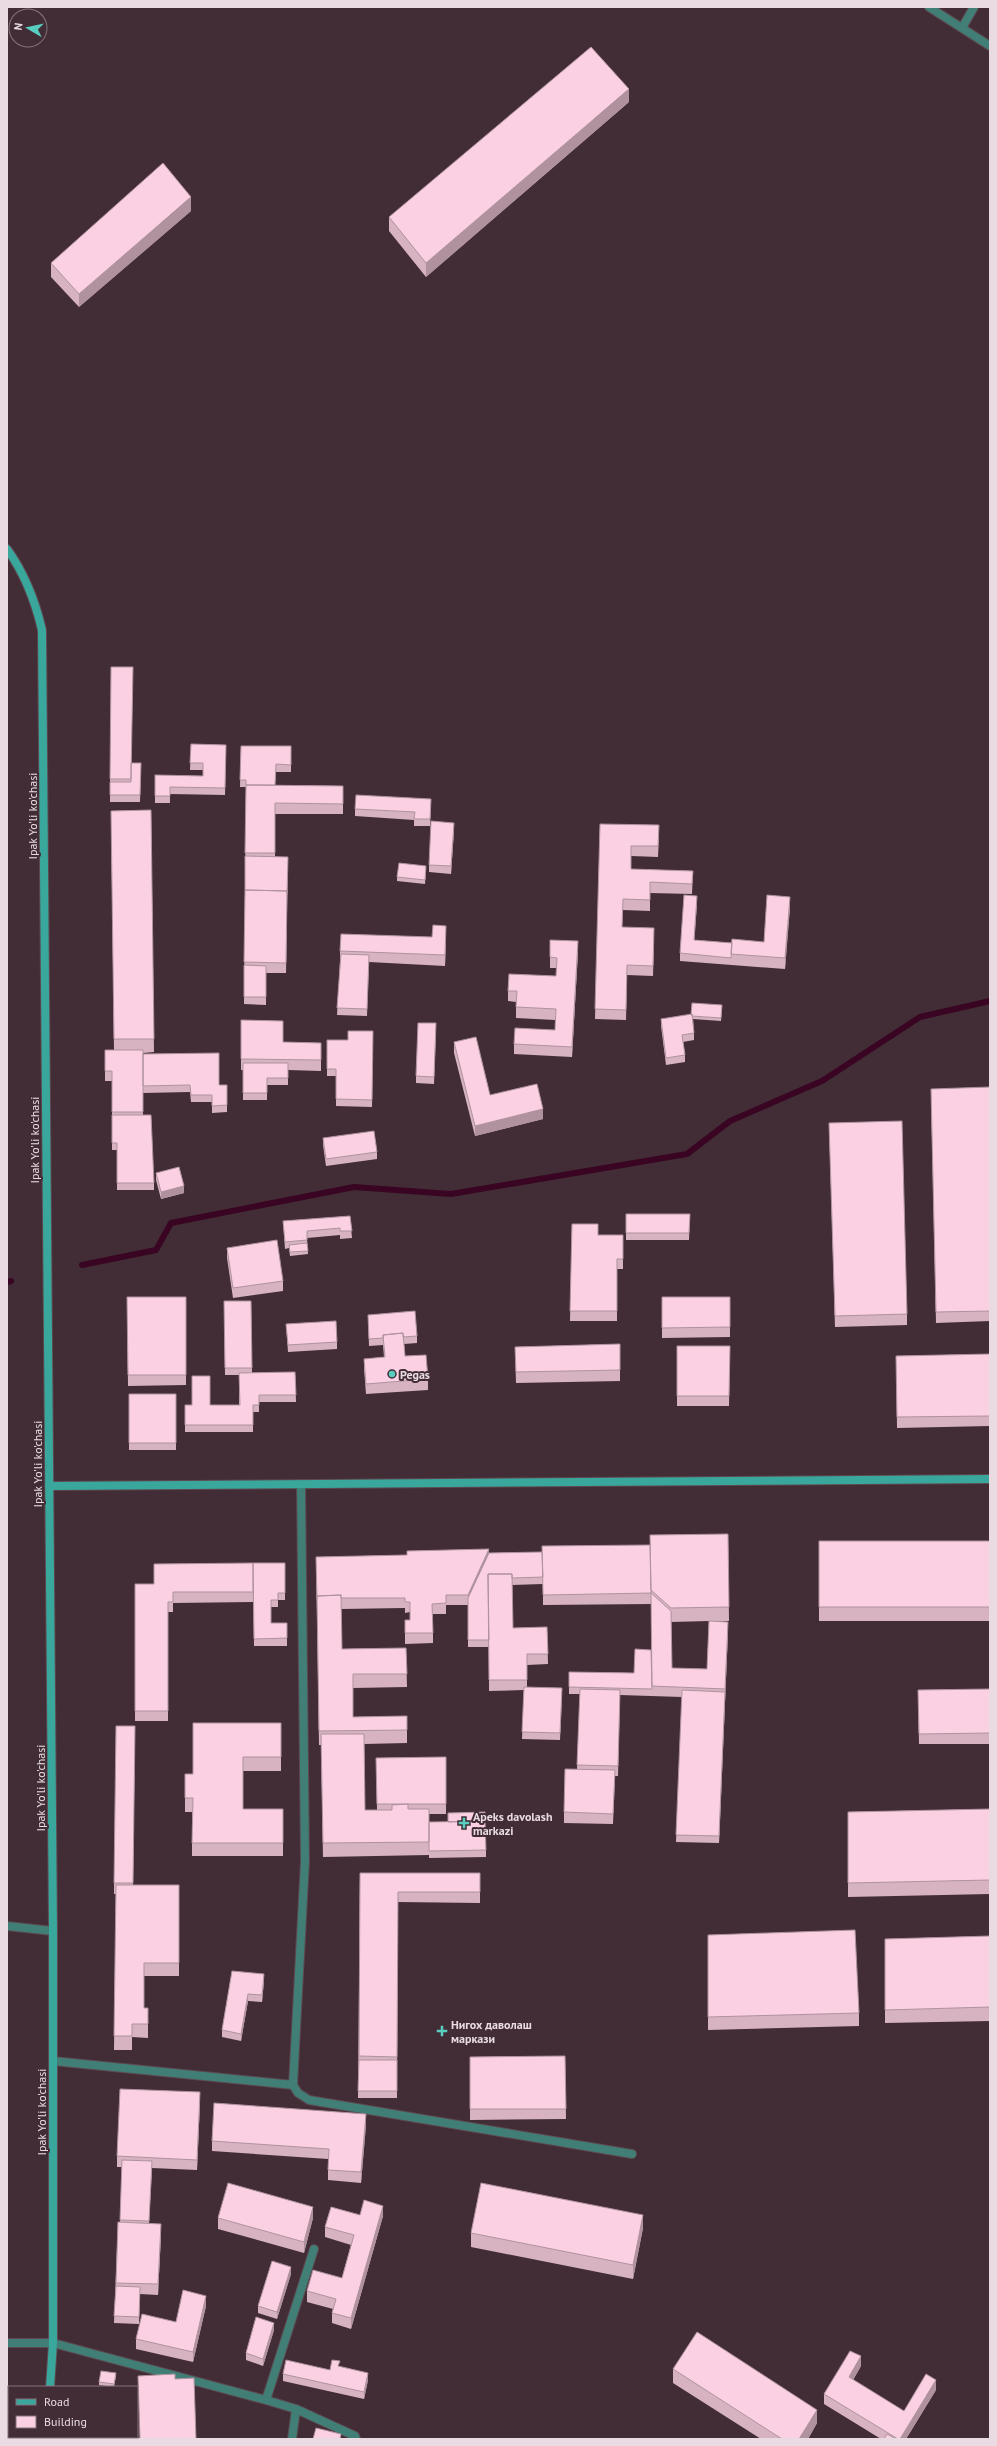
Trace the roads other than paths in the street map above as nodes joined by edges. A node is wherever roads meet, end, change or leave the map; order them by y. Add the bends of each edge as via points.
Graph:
1 (929, 7) edge
2 (974, 7) edge
3 (962, 28) junction
4 (990, 46) edge
5 (7, 549) edge
6 (990, 1479) edge
7 (301, 1484) junction
8 (49, 1486) junction
9 (7, 1926) edge
10 (53, 1931) junction
11 (53, 2060) junction
12 (293, 2085) junction
13 (632, 2154) dead end
14 (314, 2250) dead end
15 (7, 2343) edge
16 (53, 2343) junction
17 (50, 2386) edge
18 (266, 2400) junction
19 (296, 2409) junction
20 (292, 2439) edge
21 (356, 2439) edge

1 - 3 street
2 - 3 street
3 - 4 street
5 - 8 main road, Ipak Yo'li ko'chasi via 26,580 36,604 42,630
6 - 7 main road
7 - 8 main road
7 - 12 street via 305,1861
8 - 10 main road, Ipak Yo'li ko'chasi
9 - 10 street
10 - 11 main road, Ipak Yo'li ko'chasi
11 - 12 street
11 - 16 main road, Ipak Yo'li ko'chasi
12 - 13 street via 298,2093 309,2100
14 - 18 street
15 - 16 street
16 - 17 main road, Ipak Yo'li ko'chasi
16 - 18 street
18 - 19 street
19 - 20 street
19 - 21 street via 355,2436

